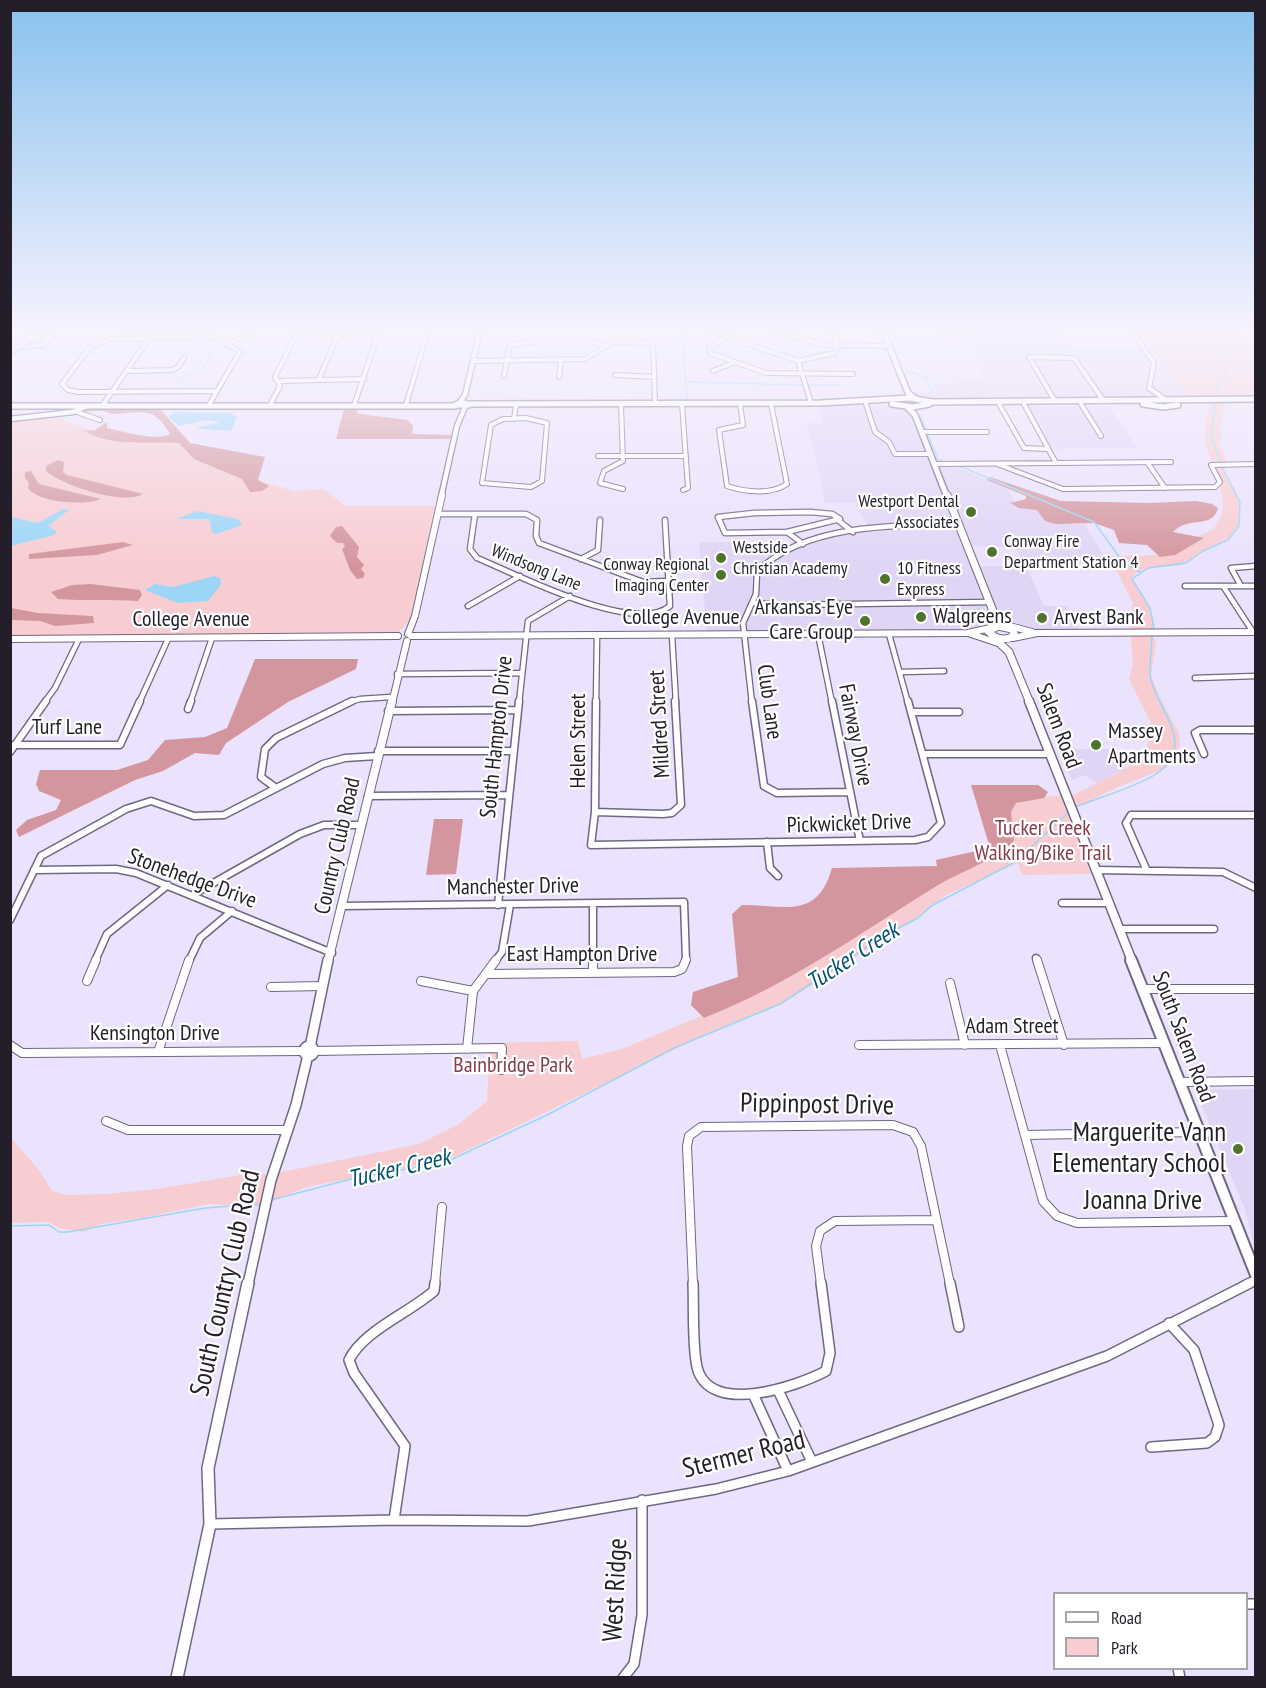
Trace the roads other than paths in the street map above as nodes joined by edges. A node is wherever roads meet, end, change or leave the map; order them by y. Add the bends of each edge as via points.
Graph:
1 (81, 410) edge
2 (461, 410) edge
3 (515, 410) edge
4 (527, 410) edge
5 (621, 410) edge
6 (682, 410) edge
7 (741, 410) edge
8 (772, 410) edge
9 (868, 410) edge
10 (919, 410) edge
11 (1002, 410) edge
12 (1027, 410) edge
13 (1087, 410) edge
14 (77, 412) junction
15 (526, 418) junction
16 (10, 419) edge
17 (514, 419) junction
18 (100, 420) dead end
19 (922, 432) junction
20 (987, 432) dead end
21 (1101, 436) dead end
22 (1048, 449) junction
23 (931, 454) junction
24 (598, 456) dead end
25 (624, 456) junction
26 (686, 456) junction
27 (1147, 462) junction
28 (1171, 462) dead end
29 (1056, 463) junction
30 (936, 464) junction
31 (997, 464) junction
32 (1256, 464) edge
33 (1165, 488) junction
34 (623, 489) dead end
35 (683, 490) dead end
36 (438, 514) junction
37 (475, 514) junction
38 (600, 520) dead end
39 (665, 520) dead end
40 (839, 521) junction
41 (960, 525) junction
42 (787, 532) junction
43 (853, 532) junction
44 (803, 544) junction
45 (581, 559) junction
46 (1256, 566) edge
47 (520, 576) junction
48 (667, 581) junction
49 (1185, 586) dead end
50 (1222, 586) junction
51 (1241, 586) junction
52 (1256, 586) edge
53 (570, 596) junction
54 (754, 603) junction
55 (991, 604) junction
56 (468, 606) dead end
57 (994, 617) junction
58 (992, 628) junction
59 (1009, 628) junction
60 (982, 630) junction
61 (1254, 632) edge
62 (1035, 633) junction
63 (818, 634) junction
64 (889, 634) junction
65 (969, 634) junction
66 (597, 636) junction
67 (672, 636) junction
68 (743, 636) junction
69 (526, 637) junction
70 (212, 638) junction
71 (404, 638) junction
72 (1014, 638) junction
73 (10, 639) edge
74 (79, 639) junction
75 (168, 639) junction
76 (996, 640) junction
77 (1009, 651) junction
78 (901, 672) junction
79 (944, 672) dead end
80 (522, 673) junction
81 (397, 674) junction
82 (1256, 676) edge
83 (1195, 678) dead end
84 (391, 697) junction
85 (188, 709) dead end
86 (517, 710) junction
87 (388, 711) junction
88 (911, 712) junction
89 (959, 712) dead end
90 (1256, 730) edge
91 (14, 745) junction
92 (512, 751) junction
93 (10, 752) edge
94 (378, 754) junction
95 (923, 754) junction
96 (1049, 754) junction
97 (1204, 754) dead end
98 (276, 788) junction
99 (849, 792) junction
100 (508, 795) junction
101 (368, 796) junction
102 (1072, 810) joint
103 (595, 812) junction
104 (1256, 815) edge
105 (362, 825) junction
106 (860, 841) junction
107 (767, 842) junction
108 (591, 845) joint
109 (34, 870) junction
110 (1096, 870) junction
111 (1147, 871) junction
112 (778, 876) dead end
113 (168, 885) junction
114 (1256, 888) edge
115 (194, 894) junction
116 (684, 902) joint
117 (593, 903) junction
118 (1062, 903) dead end
119 (1109, 903) junction
120 (498, 905) junction
121 (510, 905) junction
122 (342, 906) junction
123 (232, 911) junction
124 (10, 920) edge
125 (1119, 929) junction
126 (1214, 929) dead end
127 (332, 952) junction
128 (1036, 958) dead end
129 (593, 973) junction
130 (486, 974) junction
131 (87, 981) dead end
132 (421, 981) dead end
133 (950, 983) dead end
134 (322, 986) junction
135 (271, 987) dead end
136 (1143, 989) junction
137 (1256, 989) edge
138 (473, 991) junction
139 (1165, 1043) junction
140 (10, 1045) edge
141 (859, 1045) dead end
142 (965, 1045) junction
143 (1000, 1045) junction
144 (1064, 1045) junction
145 (467, 1049) junction
146 (309, 1051) junction
147 (158, 1052) junction
148 (501, 1070) dead end
149 (1256, 1081) edge
150 (1180, 1082) junction
151 (106, 1121) dead end
152 (288, 1130) junction
153 (1199, 1132) junction
154 (1025, 1135) junction
155 (442, 1207) dead end
156 (936, 1220) junction
157 (1234, 1221) junction
158 (1256, 1275) edge
159 (1256, 1280) edge
160 (1169, 1323) junction
161 (959, 1327) dead end
162 (778, 1390) junction
163 (754, 1396) junction
164 (1151, 1447) dead end
165 (812, 1462) junction
166 (788, 1470) junction
167 (642, 1500) junction
168 (394, 1520) junction
169 (210, 1524) junction
170 (177, 1677) edge
171 (623, 1677) edge

1 - 14 street
2 - 36 street, Country Club Road
3 - 17 street
4 - 15 street
5 - 25 street
6 - 26 street
7 - 8 street via 743,425 719,430 727,486 779,490 787,484
9 - 23 street via 875,432 890,442 895,454
10 - 19 main road
11 - 22 street via 1024,448
12 - 22 street
13 - 21 street
14 - 16 street
14 - 18 street
15 - 17 street
15 - 17 street via 548,423 542,481 531,487 486,485 482,483 491,425 494,421
19 - 20 street
19 - 23 main road
22 - 29 street
23 - 30 main road
24 - 25 street
25 - 26 street
25 - 34 street via 600,474 604,486
26 - 35 street via 688,488
27 - 28 street
27 - 29 street
27 - 33 street
29 - 31 street
30 - 31 street
30 - 41 main road
31 - 33 street via 1063,489
32 - 33 street via 1211,465 1220,482 1215,487
36 - 37 street
36 - 71 street, Country Club Road via 413,621
37 - 45 street via 535,517 539,543
37 - 47 street, Windsong Lane via 472,554
38 - 45 street via 598,550
39 - 48 street
40 - 42 street
40 - 42 street via 833,514 807,512 729,513 718,518 725,532
40 - 43 street
41 - 43 street, Club Lane via 894,525
41 - 55 main road
42 - 44 street
43 - 44 street, Club Lane
44 - 54 street, Club Lane via 777,554 759,569
45 - 48 street via 644,582
46 - 51 street via 1231,568
47 - 53 street, Windsong Lane
47 - 56 street
48 - 53 street, Windsong Lane via 670,606 659,613 620,614
49 - 50 street
50 - 51 street
50 - 61 street
51 - 52 street
53 - 69 street, South Hampton Drive via 528,621
54 - 55 street
54 - 68 street, Club Lane via 743,623
55 - 57 main road
57 - 58 main road
57 - 59 main road
57 - 60 main road
58 - 59 main road
58 - 60 street, College Avenue
58 - 76 main road via 988,632
59 - 62 street
59 - 72 main road via 1015,633
60 - 65 street, College Avenue
61 - 62 street
62 - 72 street
63 - 64 street, College Avenue
63 - 68 street, College Avenue
63 - 99 street, Fairway Drive
64 - 65 street, College Avenue
64 - 78 street, Pickwicket Drive
65 - 76 street
66 - 67 street, College Avenue
66 - 69 street, College Avenue
66 - 103 street, Helen Street
67 - 68 street, College Avenue
67 - 103 street, Mildred Street via 681,799 677,810 663,814
68 - 99 street, Club Lane via 764,786 777,793
69 - 71 street, College Avenue
69 - 80 street, South Hampton Drive
70 - 71 street, College Avenue
70 - 75 street, College Avenue
70 - 85 street
71 - 81 street, Country Club Road
72 - 76 main road
72 - 77 main road via 1008,643
73 - 74 street, College Avenue
74 - 75 street, College Avenue
74 - 91 street via 55,688
75 - 91 street, Turf Lane via 120,745
76 - 77 main road, Salem Road
77 - 96 main road, Salem Road
78 - 79 street
78 - 88 street, Pickwicket Drive
80 - 81 street
80 - 86 street, South Hampton Drive
81 - 84 street, Country Club Road
82 - 83 street
84 - 87 street, Country Club Road
84 - 98 street via 343,704 276,738 265,749 261,777
86 - 87 street
86 - 92 street, South Hampton Drive
87 - 94 street, Country Club Road
88 - 89 street
88 - 95 street, Pickwicket Drive
90 - 97 street via 1200,730 1195,733
91 - 93 street
92 - 94 street
92 - 100 street, South Hampton Drive
94 - 98 street via 323,764
94 - 101 street, Country Club Road
95 - 96 street
95 - 106 street, Pickwicket Drive via 941,823 936,831 915,840
96 - 102 main road, Salem Road
98 - 109 street via 224,815 206,817 157,803 138,804 54,847 41,856
99 - 106 street, Fairway Drive
100 - 101 street
100 - 120 street, South Hampton Drive
101 - 105 street, Country Club Road
102 - 110 main road, South Salem Road
103 - 108 street, Helen Street
104 - 111 street via 1131,815 1126,823
105 - 115 street via 324,825 300,834
105 - 122 street, Country Club Road
106 - 107 street, Pickwicket Drive
107 - 108 street, Pickwicket Drive
107 - 112 street via 770,868
109 - 113 street, Stonehedge Drive via 116,869
109 - 124 street
110 - 111 street
110 - 119 main road, South Salem Road
111 - 114 street via 1223,872
113 - 115 street, Stonehedge Drive
113 - 131 street via 107,933
115 - 123 street, Stonehedge Drive
116 - 117 street, Manchester Drive
116 - 129 street, East Hampton Drive via 686,962 682,969
117 - 121 street, Manchester Drive
117 - 129 street
118 - 119 street
119 - 125 main road, South Salem Road
120 - 121 street, Manchester Drive
120 - 122 street, Manchester Drive
121 - 130 street via 502,952
122 - 127 street, Country Club Road
123 - 127 street, Stonehedge Drive
123 - 147 street via 194,946
125 - 126 street
125 - 136 main road, South Salem Road
127 - 134 street, Country Club Road
128 - 144 street
129 - 130 street, East Hampton Drive
130 - 138 street
132 - 138 street
133 - 142 street
134 - 135 street
134 - 146 street, Country Club Road
136 - 137 street
136 - 139 main road, South Salem Road
138 - 145 street
139 - 144 street, Adam Street
139 - 150 main road, South Salem Road
140 - 147 street, Kensington Drive via 22,1053
141 - 142 street, Adam Street
142 - 143 street, Adam Street
143 - 144 street, Adam Street
143 - 154 street, Joanna Drive
145 - 146 street, Kensington Drive
145 - 148 street, Kensington Drive via 502,1048
146 - 147 street, Kensington Drive
146 - 152 street, South Country Club Road
149 - 150 street
150 - 153 main road, South Salem Road
151 - 152 street via 128,1130
152 - 169 street, South Country Club Road via 270,1180 208,1468
153 - 154 street
153 - 157 main road, South Salem Road
154 - 157 street, Joanna Drive via 1043,1202 1063,1221
155 - 168 street via 434,1291 356,1346 349,1360 405,1446
156 - 161 street
156 - 162 street, Pippinpost Drive via 835,1221 820,1231 816,1246 829,1362 826,1371 816,1377
156 - 163 street, Pippinpost Drive via 921,1146 913,1132 904,1127 711,1126 695,1130 687,1146 697,1368 711,1388
157 - 158 main road, South Salem Road
159 - 160 street, Stermer Road
160 - 164 street via 1194,1350 1219,1425 1215,1437 1207,1443
160 - 165 street, Stermer Road via 1107,1356
162 - 163 street, Pippinpost Drive
162 - 165 street
163 - 166 street
165 - 166 street, Stermer Road
166 - 167 street, Stermer Road via 716,1489
167 - 168 street, Stermer Road via 528,1521
167 - 171 street, West Ridge via 642,1615 634,1664
168 - 169 street, Stermer Road
169 - 170 street, South Country Club Road

